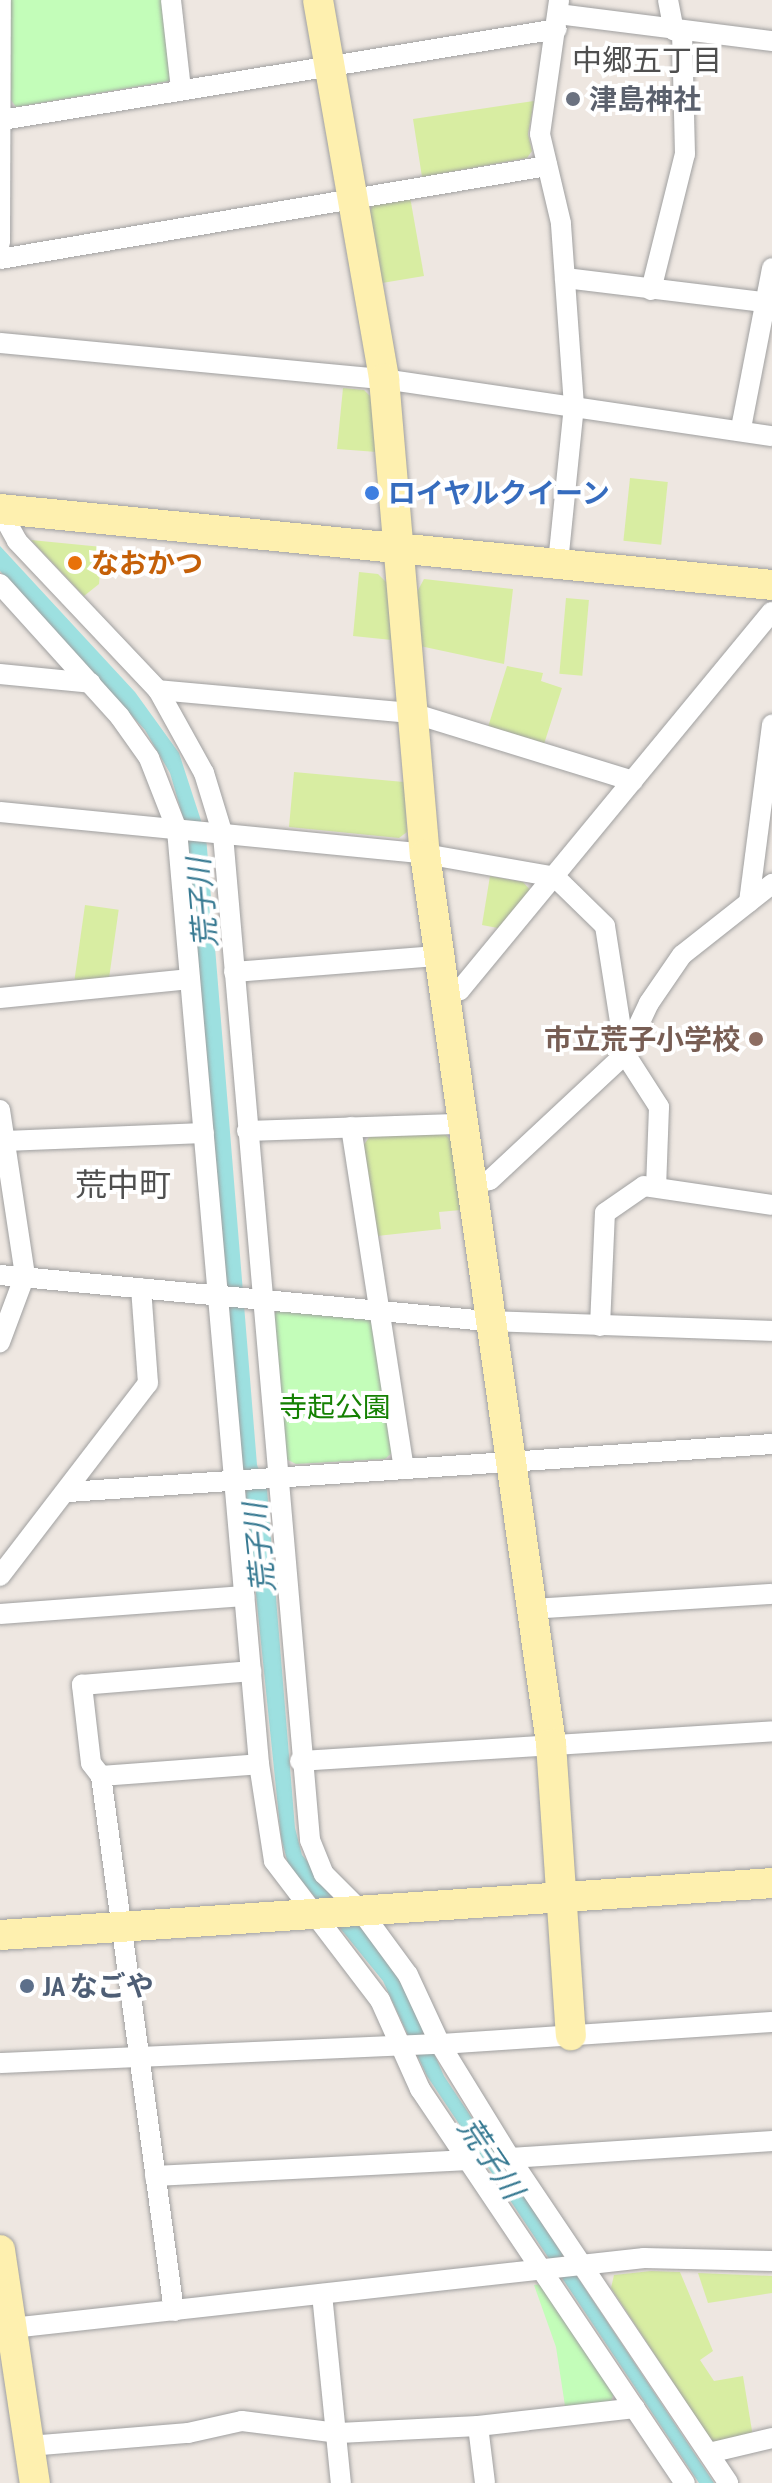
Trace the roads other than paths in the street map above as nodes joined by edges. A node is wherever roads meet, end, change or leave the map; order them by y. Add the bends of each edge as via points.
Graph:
1 (1, 0) edge
2 (171, 0) edge
3 (318, 0) edge
4 (668, 0) edge
5 (558, 14) edge
6 (678, 31) junction
7 (772, 41) edge
8 (330, 63) junction
9 (181, 89) junction
10 (2, 120) junction
11 (547, 166) junction
12 (354, 198) junction
13 (0, 243) edge
14 (0, 259) edge
15 (772, 268) edge
16 (565, 278) junction
17 (651, 290) junction
18 (767, 303) edge
19 (0, 343) edge
20 (384, 379) junction
21 (574, 406) junction
22 (741, 428) junction
23 (772, 436) edge
24 (0, 510) edge
25 (398, 547) junction
26 (558, 563) junction
27 (0, 584) edge
28 (772, 585) edge
29 (772, 612) edge
30 (0, 674) edge
31 (91, 683) junction
32 (158, 690) junction
33 (412, 713) junction
34 (772, 724) edge
35 (633, 781) junction
36 (0, 812) edge
37 (180, 830) junction
38 (217, 834) junction
39 (425, 854) junction
40 (555, 877) junction
41 (772, 884) edge
42 (749, 902) junction
43 (439, 956) junction
44 (234, 972) junction
45 (190, 979) junction
46 (445, 993) junction
47 (0, 998) edge
48 (625, 1054) junction
49 (0, 1110) edge
50 (463, 1124) junction
51 (351, 1127) junction
52 (247, 1131) junction
53 (204, 1133) junction
54 (5, 1141) junction
55 (472, 1184) junction
56 (656, 1187) junction
57 (772, 1205) edge
58 (0, 1275) edge
59 (25, 1275) junction
60 (141, 1288) junction
61 (221, 1296) junction
62 (255, 1300) junction
63 (380, 1311) junction
64 (491, 1321) junction
65 (600, 1326) junction
66 (772, 1331) edge
67 (0, 1342) edge
68 (772, 1444) edge
69 (510, 1462) junction
70 (404, 1469) junction
71 (273, 1478) junction
72 (237, 1481) junction
73 (68, 1492) junction
74 (0, 1576) edge
75 (772, 1594) edge
76 (244, 1596) junction
77 (531, 1609) junction
78 (0, 1614) edge
79 (251, 1671) junction
80 (772, 1731) edge
81 (551, 1744) junction
82 (300, 1761) junction
83 (259, 1764) junction
84 (101, 1776) junction
85 (772, 1883) edge
86 (560, 1897) junction
87 (356, 1912) junction
88 (315, 1914) junction
89 (120, 1927) junction
90 (0, 1935) edge
91 (772, 2022) edge
92 (571, 2035) junction
93 (402, 2043) junction
94 (436, 2044) junction
95 (139, 2057) junction
96 (0, 2063) edge
97 (772, 2141) edge
98 (510, 2158) junction
99 (469, 2160) junction
100 (155, 2176) junction
101 (0, 2250) edge
102 (772, 2261) edge
103 (579, 2266) junction
104 (547, 2269) junction
105 (322, 2294) junction
106 (174, 2311) junction
107 (12, 2328) junction
108 (635, 2408) junction
109 (478, 2426) junction
110 (339, 2433) junction
111 (772, 2438) edge
112 (29, 2446) junction
113 (709, 2453) junction
114 (35, 2483) edge
115 (341, 2483) edge
116 (485, 2483) edge
117 (685, 2483) edge
118 (728, 2483) edge

1 - 10 street
2 - 9 street
3 - 8 street
4 - 6 street
5 - 6 street
5 - 8 street
5 - 11 street via 540,134
6 - 7 street
6 - 17 street via 685,154
8 - 9 street
8 - 12 street
9 - 10 street
10 - 13 street
11 - 12 street
11 - 16 street via 561,223
12 - 14 street
12 - 20 street
15 - 18 street
16 - 17 street
16 - 21 street
17 - 18 street
18 - 22 street
19 - 20 street
20 - 21 street
20 - 25 street
21 - 22 street
21 - 26 street
22 - 23 street
24 - 25 street
24 - 32 street via 17,541
25 - 26 street
25 - 33 street
26 - 28 street
27 - 31 street
29 - 35 street
30 - 31 street
31 - 37 street via 149,758
32 - 33 street
32 - 38 street via 204,773
33 - 35 street
33 - 39 street
34 - 42 street
35 - 40 street
36 - 37 street
37 - 38 street
37 - 45 street
38 - 39 street
38 - 44 street
39 - 40 street
39 - 43 street
40 - 46 street via 460,990
40 - 48 street via 605,926
41 - 42 street
42 - 48 street via 682,955 649,1003
43 - 44 street
43 - 46 street
44 - 52 street
45 - 47 street
45 - 53 street
46 - 50 street
48 - 55 street via 490,1180
48 - 56 street via 659,1107
49 - 54 street
50 - 51 street
50 - 55 street
51 - 52 street
51 - 63 street
52 - 62 street
53 - 54 street
53 - 61 street
54 - 59 street
55 - 64 street
56 - 57 street
56 - 65 street via 644,1186 605,1213
58 - 59 street
59 - 60 street
59 - 67 street
60 - 61 street
60 - 73 street via 148,1383 82,1465
61 - 62 street
61 - 72 street
62 - 63 street
62 - 71 street
63 - 64 street
63 - 70 street
64 - 65 street
64 - 69 street
65 - 66 street
68 - 69 street
69 - 70 street
69 - 77 street
70 - 71 street
71 - 72 street
71 - 82 street
72 - 73 street
72 - 76 street
73 - 74 street
75 - 77 street
76 - 78 street
76 - 79 street
77 - 81 street
79 - 83 street
79 - 84 street via 82,1685 91,1763
80 - 81 street
81 - 82 street
81 - 86 street
82 - 87 street via 310,1840 324,1874
83 - 84 street
83 - 88 street via 274,1861
84 - 89 street
85 - 86 street
86 - 87 street
86 - 92 street
87 - 88 street
87 - 94 street via 408,1975
88 - 89 street
88 - 93 street via 357,1965
89 - 90 street
89 - 95 street
91 - 92 street
92 - 94 street
93 - 94 street
93 - 95 street
93 - 99 street via 420,2089
94 - 98 street
95 - 96 street
95 - 100 street
97 - 98 street
98 - 103 street
99 - 100 street
99 - 104 street
100 - 106 street
101 - 107 street
102 - 103 street via 644,2258
103 - 104 street
103 - 113 street
104 - 105 street
104 - 108 street
105 - 106 street
105 - 110 street
106 - 107 street
107 - 112 street
108 - 109 street
108 - 117 street
109 - 110 street
109 - 116 street
110 - 112 street via 242,2421 188,2433
110 - 115 street
111 - 113 street
112 - 114 street
113 - 118 street

